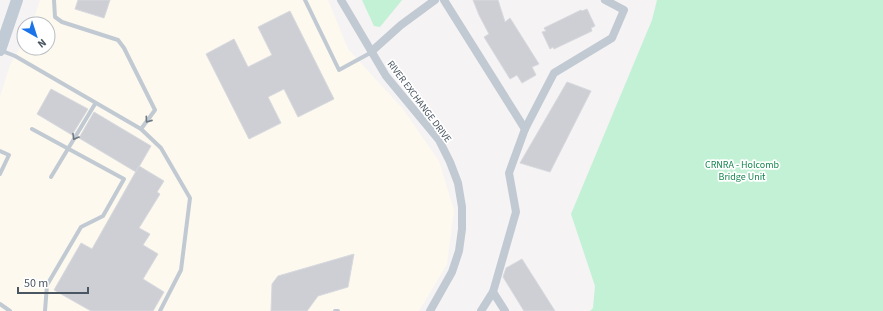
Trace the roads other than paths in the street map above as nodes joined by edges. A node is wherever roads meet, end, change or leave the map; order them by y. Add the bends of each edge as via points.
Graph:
1 (17, 0) edge
2 (54, 0) edge
3 (305, 0) edge
4 (341, 0) edge
5 (435, 0) edge
6 (444, 0) edge
7 (605, 0) edge
8 (0, 50) edge
9 (372, 51) junction
10 (95, 104) junction
11 (32, 129) dead end
12 (525, 129) junction
13 (141, 130) junction
14 (69, 149) junction
15 (0, 151) edge
16 (0, 174) edge
17 (51, 177) dead end
18 (493, 292) junction
19 (0, 304) edge
20 (9, 311) edge
21 (45, 311) edge
22 (160, 311) edge
23 (335, 311) edge
24 (338, 311) edge
25 (430, 311) edge
26 (481, 311) edge
27 (505, 311) edge

1 - 8 main road
2 -> 13 lane via 55,17 62,22 118,40 124,48 155,110
3 - 9 lane via 339,70
4 - 9 street, RIVER EXCHANGE DRIVE
5 - 9 street
6 - 12 street
7 - 12 street via 624,10 612,38 554,73
8 - 10 lane via 15,56
9 - 25 street, RIVER EXCHANGE DRIVE via 386,76 439,140 458,182 462,207 459,251 452,272
10 - 13 lane
10 -> 14 lane
11 - 14 lane
12 - 18 street via 509,173 516,212
13 - 22 lane via 161,148 190,198 181,270
14 - 17 lane
14 - 21 lane via 124,179 103,216 82,227 78,233 47,285
15 - 16 lane via 9,155
18 - 26 street
18 - 27 street
19 - 20 lane
23 - 24 lane

